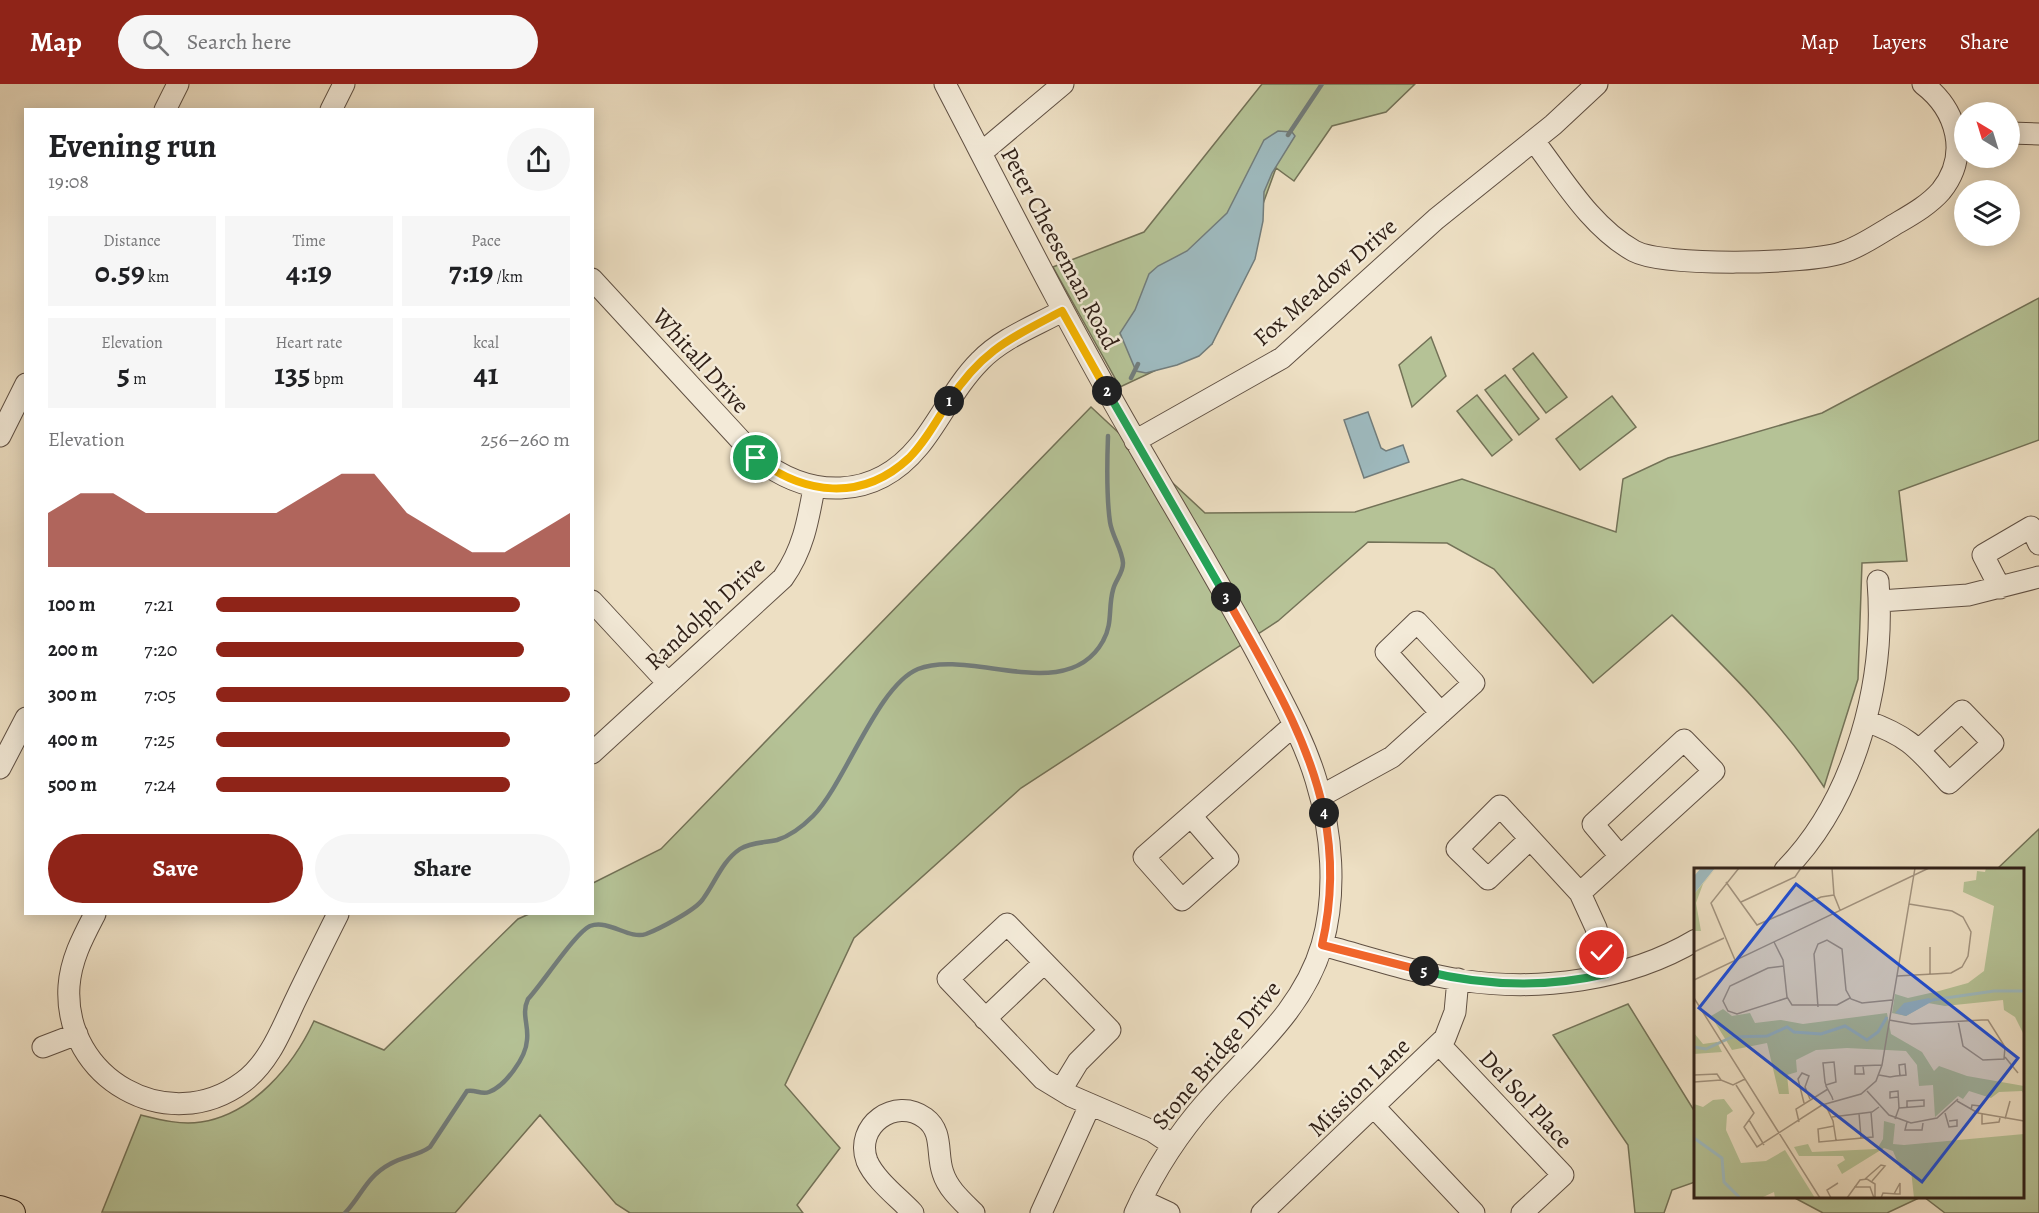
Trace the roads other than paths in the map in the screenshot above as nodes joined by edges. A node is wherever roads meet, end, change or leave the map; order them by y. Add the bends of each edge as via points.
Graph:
1 (178, 84) edge
2 (344, 84) edge
3 (945, 84) edge
4 (1063, 84) edge
5 (1597, 84) edge
6 (1923, 84) edge
7 (166, 108) edge
8 (332, 108) edge
9 (1954, 122) edge
10 (2020, 133) edge
11 (2039, 134) edge
12 (1534, 141) junction
13 (981, 153) junction
14 (1954, 162) edge
15 (594, 281) edge
16 (1062, 311) junction
17 (24, 388) edge
18 (0, 436) edge
19 (1135, 441) junction
20 (814, 488) junction
21 (1169, 496) joint
22 (2039, 544) edge
23 (2039, 577) edge
24 (2000, 588) junction
25 (594, 604) edge
26 (668, 683) junction
27 (1442, 713) dead end
28 (1866, 721) junction
29 (24, 722) edge
30 (1294, 725) junction
31 (1919, 750) dead end
32 (594, 751) edge
33 (0, 768) edge
34 (1321, 796) junction
35 (1191, 816) dead end
36 (1530, 839) dead end
37 (1620, 856) junction
38 (1786, 868) edge
39 (1580, 893) junction
40 (95, 915) edge
41 (338, 915) edge
42 (1694, 943) edge
43 (1322, 945) junction
44 (1044, 963) junction
45 (1606, 974) junction
46 (1458, 979) junction
47 (986, 1019) junction
48 (77, 1034) junction
49 (1440, 1045) junction
50 (43, 1047) dead end
51 (1061, 1090) junction
52 (1090, 1104) junction
53 (1375, 1108) junction
54 (1173, 1144) junction
55 (1138, 1206) edge
56 (0, 1209) edge
57 (12, 1213) edge
58 (913, 1213) edge
59 (974, 1213) edge
60 (1041, 1213) edge
61 (1169, 1213) edge
62 (1262, 1213) edge
63 (1474, 1213) edge
64 (1522, 1213) edge

1 - 7 street
2 - 8 street
3 - 13 street, Peter Cheeseman Road
4 - 13 street
5 - 12 street, Fox Meadow Drive
6 - 9 street
10 - 11 street
12 - 14 street via 1602,227 1637,252 1673,260 1812,260 1844,252 1924,206 1941,191
12 - 19 street, Fox Meadow Drive via 1436,219 1282,358
13 - 16 street, Peter Cheeseman Road
15 - 20 street, Whitall Drive via 756,458 779,474
16 - 19 street, Peter Cheeseman Road
16 - 20 street, Whitall Drive via 1008,340 981,360 903,463 884,476 861,484 838,489
17 - 18 street
19 - 21 street, Peter Cheeseman Road
20 - 26 street, Randolph Drive via 803,540 783,578
21 - 30 street, Stone Bridge Drive
22 - 24 street via 2031,527 1983,555
23 - 24 street
24 - 28 street via 1957,596 1879,591 1877,663
25 - 26 street
26 - 32 street, Randolph Drive
27 - 34 street via 1392,757
28 - 31 street via 1905,737
28 - 38 street via 1840,787
29 - 33 street
30 - 34 street, Stone Bridge Drive
30 - 35 street
34 - 43 street, Stone Bridge Drive via 1330,862 1329,916
36 - 39 street
37 - 37 street via 1714,771 1684,740 1593,824
37 - 39 street
39 - 45 street via 1596,928
40 - 48 street via 70,975 71,1009
41 - 48 street via 264,1061 243,1082 219,1095 179,1105 132,1094 103,1073
42 - 45 street
43 - 46 street
43 - 54 street, Stone Bridge Drive via 1306,987 1285,1018
44 - 47 street
44 - 47 street via 1007,924 948,979
44 - 51 street via 1110,1030 1078,1062
45 - 46 street via 1556,983
46 - 49 street, Mission Lane via 1453,1021
47 - 51 street via 1028,1066
48 - 50 street
49 - 53 street, Mission Lane
49 - 64 street, Del Sol Place via 1563,1175
51 - 52 street
52 - 54 street
52 - 60 street
53 - 62 street, Mission Lane
53 - 63 street
54 - 55 street, Stone Bridge Drive
55 - 61 street
56 - 57 main road
58 - 59 street via 875,1173 866,1157 870,1129 893,1110 911,1111 932,1124 944,1176

